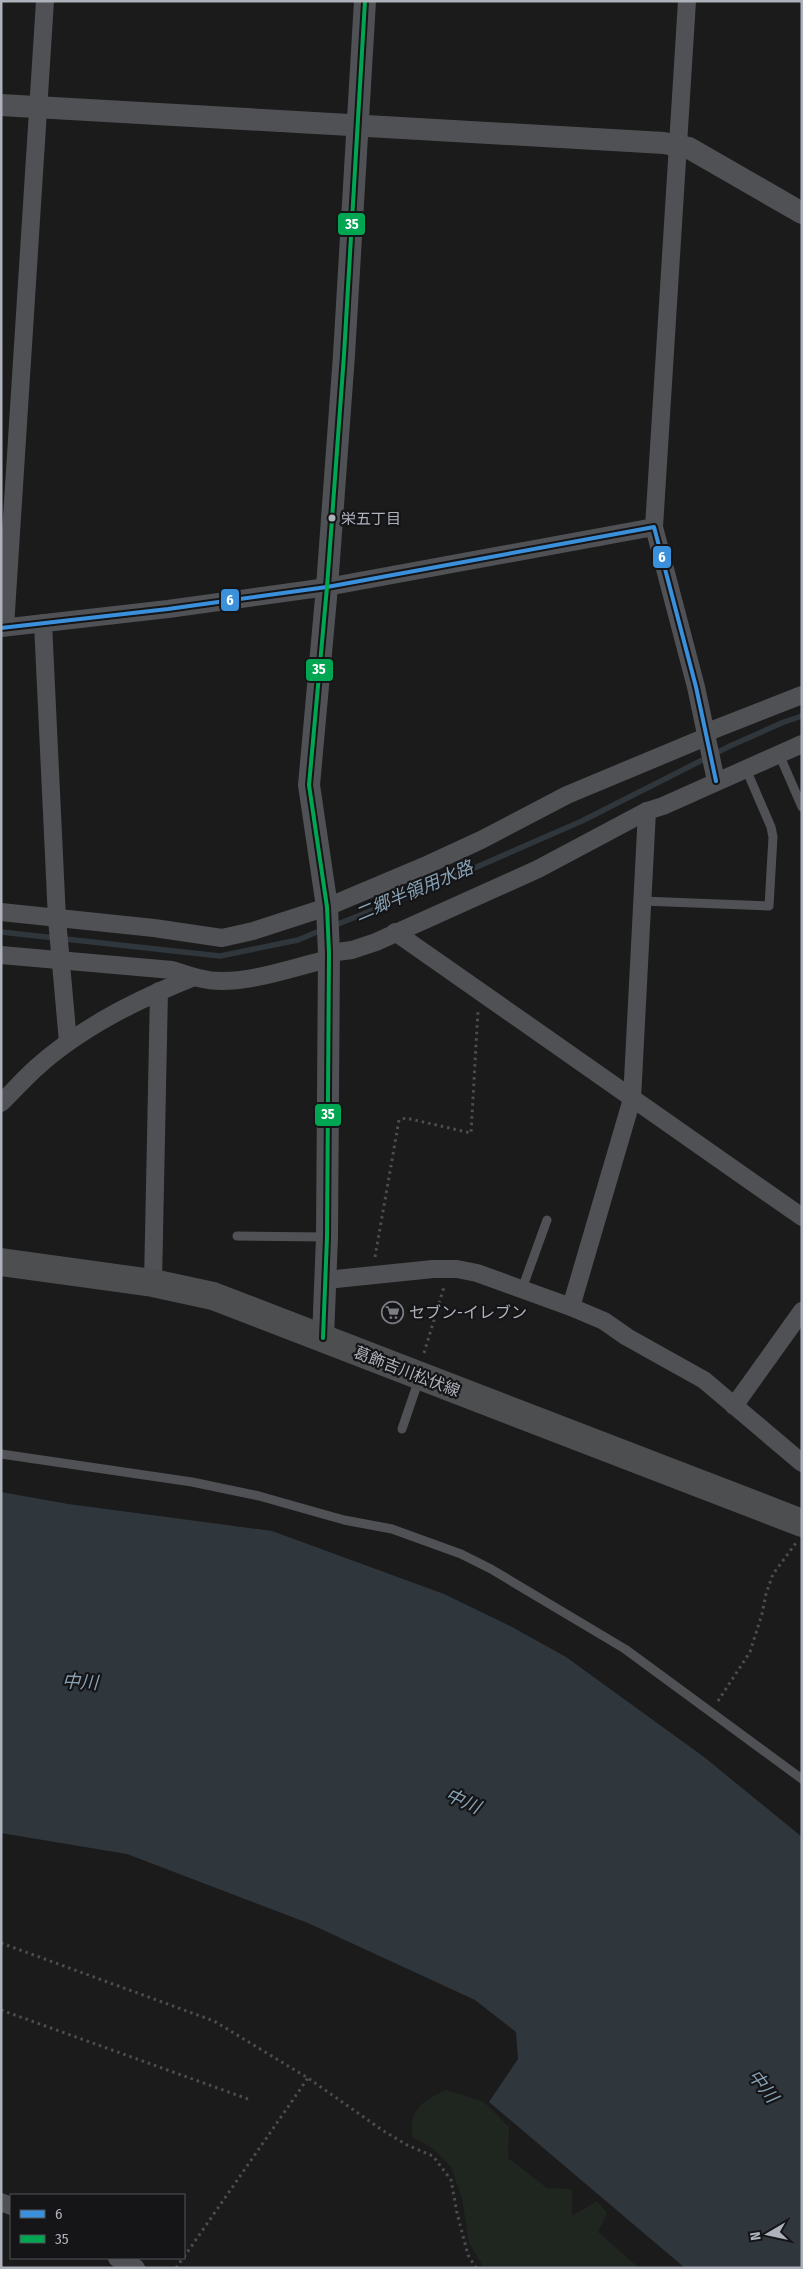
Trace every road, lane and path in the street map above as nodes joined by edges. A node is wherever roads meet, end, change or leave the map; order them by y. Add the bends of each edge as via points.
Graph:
1 (45, 1) edge
2 (365, 1) edge
3 (687, 1) edge
4 (1, 104) edge
5 (37, 107) junction
6 (357, 125) junction
7 (678, 146) junction
8 (802, 213) edge
9 (654, 527) junction
10 (327, 587) junction
11 (43, 623) junction
12 (3, 628) edge
13 (802, 695) edge
14 (706, 736) junction
15 (802, 744) edge
16 (778, 754) junction
17 (746, 769) junction
18 (716, 781) junction
19 (802, 807) edge
20 (647, 811) junction
21 (642, 901) junction
22 (328, 907) junction
23 (1, 912) edge
24 (56, 919) junction
25 (395, 932) junction
26 (1, 955) edge
27 (329, 956) junction
28 (60, 959) junction
29 (194, 977) junction
30 (159, 991) junction
31 (484, 995) junction
32 (68, 1042) junction
33 (632, 1099) junction
34 (1, 1103) edge
35 (802, 1217) edge
36 (547, 1220) dead end
37 (237, 1236) dead end
38 (327, 1237) junction
39 (1, 1262) edge
40 (450, 1268) junction
41 (372, 1275) junction
42 (326, 1280) junction
43 (153, 1283) junction
44 (522, 1288) junction
45 (571, 1307) junction
46 (802, 1311) edge
47 (323, 1338) junction
48 (419, 1375) junction
49 (734, 1406) junction
50 (402, 1429) dead end
51 (1, 1454) edge
52 (802, 1463) edge
53 (802, 1523) edge
54 (802, 1536) edge
55 (710, 1712) junction
56 (802, 1779) edge
57 (1, 1943) edge
58 (1, 2010) edge
59 (308, 2078) junction
60 (248, 2099) dead end
61 (185, 2254) edge
62 (119, 2259) edge
63 (136, 2268) edge
64 (476, 2268) edge

1 - 5 street
2 - 6 street
3 - 7 street
4 - 5 street
5 - 6 street
5 - 12 street
6 - 7 street
6 - 10 street
7 - 8 street via 689,148
7 - 9 street
9 - 10 street
9 - 14 street
10 - 11 street
10 - 22 street via 309,786
11 - 12 street
11 - 24 street
13 - 14 street
14 - 18 street
14 - 22 street via 568,795 481,840
15 - 16 street
16 - 17 street
16 - 19 lane
17 - 18 street
17 - 21 lane via 773,837 769,906
18 - 20 street
20 - 21 street
20 - 25 street via 538,869
21 - 33 street
22 - 24 street via 222,938
22 - 27 street
23 - 24 street
24 - 28 street
25 - 27 street
25 - 31 street
26 - 28 street
27 - 29 street via 238,980
27 - 38 street
28 - 29 street via 172,970
28 - 32 street
29 - 30 street
30 - 32 street via 135,1001
30 - 43 street
31 - 33 street
31 - 41 path via 479,1002 470,1133 406,1118 399,1120
32 - 34 street
33 - 35 street
33 - 45 street
36 - 44 lane
37 - 38 lane
38 - 42 street
39 - 43 main road, 葛飾吉川松伏線
40 - 41 street
40 - 44 street via 478,1273
40 - 48 path
41 - 42 street
42 - 47 street
43 - 47 main road, 葛飾吉川松伏線 via 213,1296
44 - 45 street
45 - 49 street via 604,1321 704,1380
46 - 49 street
47 - 48 main road, 葛飾吉川松伏線
48 - 50 lane
48 - 53 main road, 葛飾吉川松伏線
49 - 52 street
51 - 55 lane via 192,1482 392,1529 431,1542 492,1569 625,1649
54 - 55 path via 774,1574 750,1652
55 - 56 lane
57 - 59 path via 214,2021
58 - 60 path
59 - 61 path
59 - 64 path via 406,2145 433,2156 451,2180 468,2255
62 - 63 street

